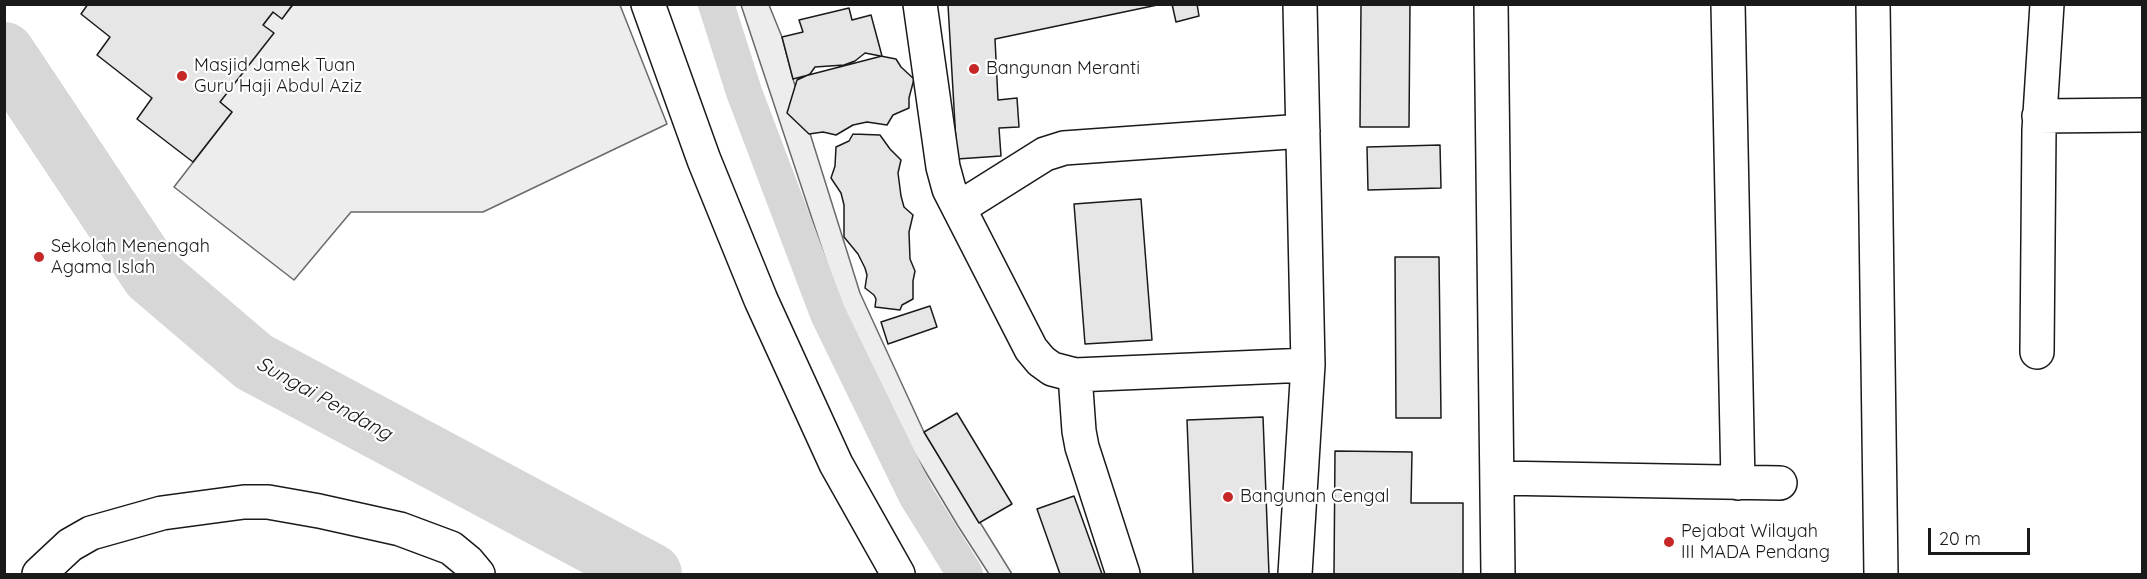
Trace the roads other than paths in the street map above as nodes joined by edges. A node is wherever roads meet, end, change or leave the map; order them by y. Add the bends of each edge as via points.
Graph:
1 (648, 4) edge
2 (920, 4) edge
3 (1300, 4) edge
4 (1491, 4) edge
5 (1728, 4) edge
6 (1874, 4) edge
7 (2047, 4) edge
8 (2142, 115) edge
9 (2039, 116) junction
10 (1303, 131) junction
11 (959, 208) junction
12 (2037, 352) dead end
13 (1308, 365) junction
14 (1075, 375) junction
15 (1497, 478) junction
16 (1738, 483) junction
17 (1780, 483) dead end
18 (39, 574) edge
19 (478, 574) edge
20 (898, 574) edge
21 (1123, 574) edge
22 (1295, 574) edge
23 (1498, 574) edge
24 (1881, 574) edge

1 - 20 street via 704,160 761,300 836,464
2 - 11 street via 943,167
3 - 10 street
4 - 15 street
5 - 16 street
6 - 24 street
7 - 9 street
8 - 9 street
9 - 12 street
10 - 11 street via 1064,147 1045,154
10 - 13 street
11 - 14 street via 1031,349 1052,369
13 - 14 street
13 - 22 street
14 - 21 street via 1082,447
15 - 16 street
15 - 23 street
16 - 17 street
18 - 19 street via 70,545 113,525 162,513 244,502 268,502 400,529 450,548

